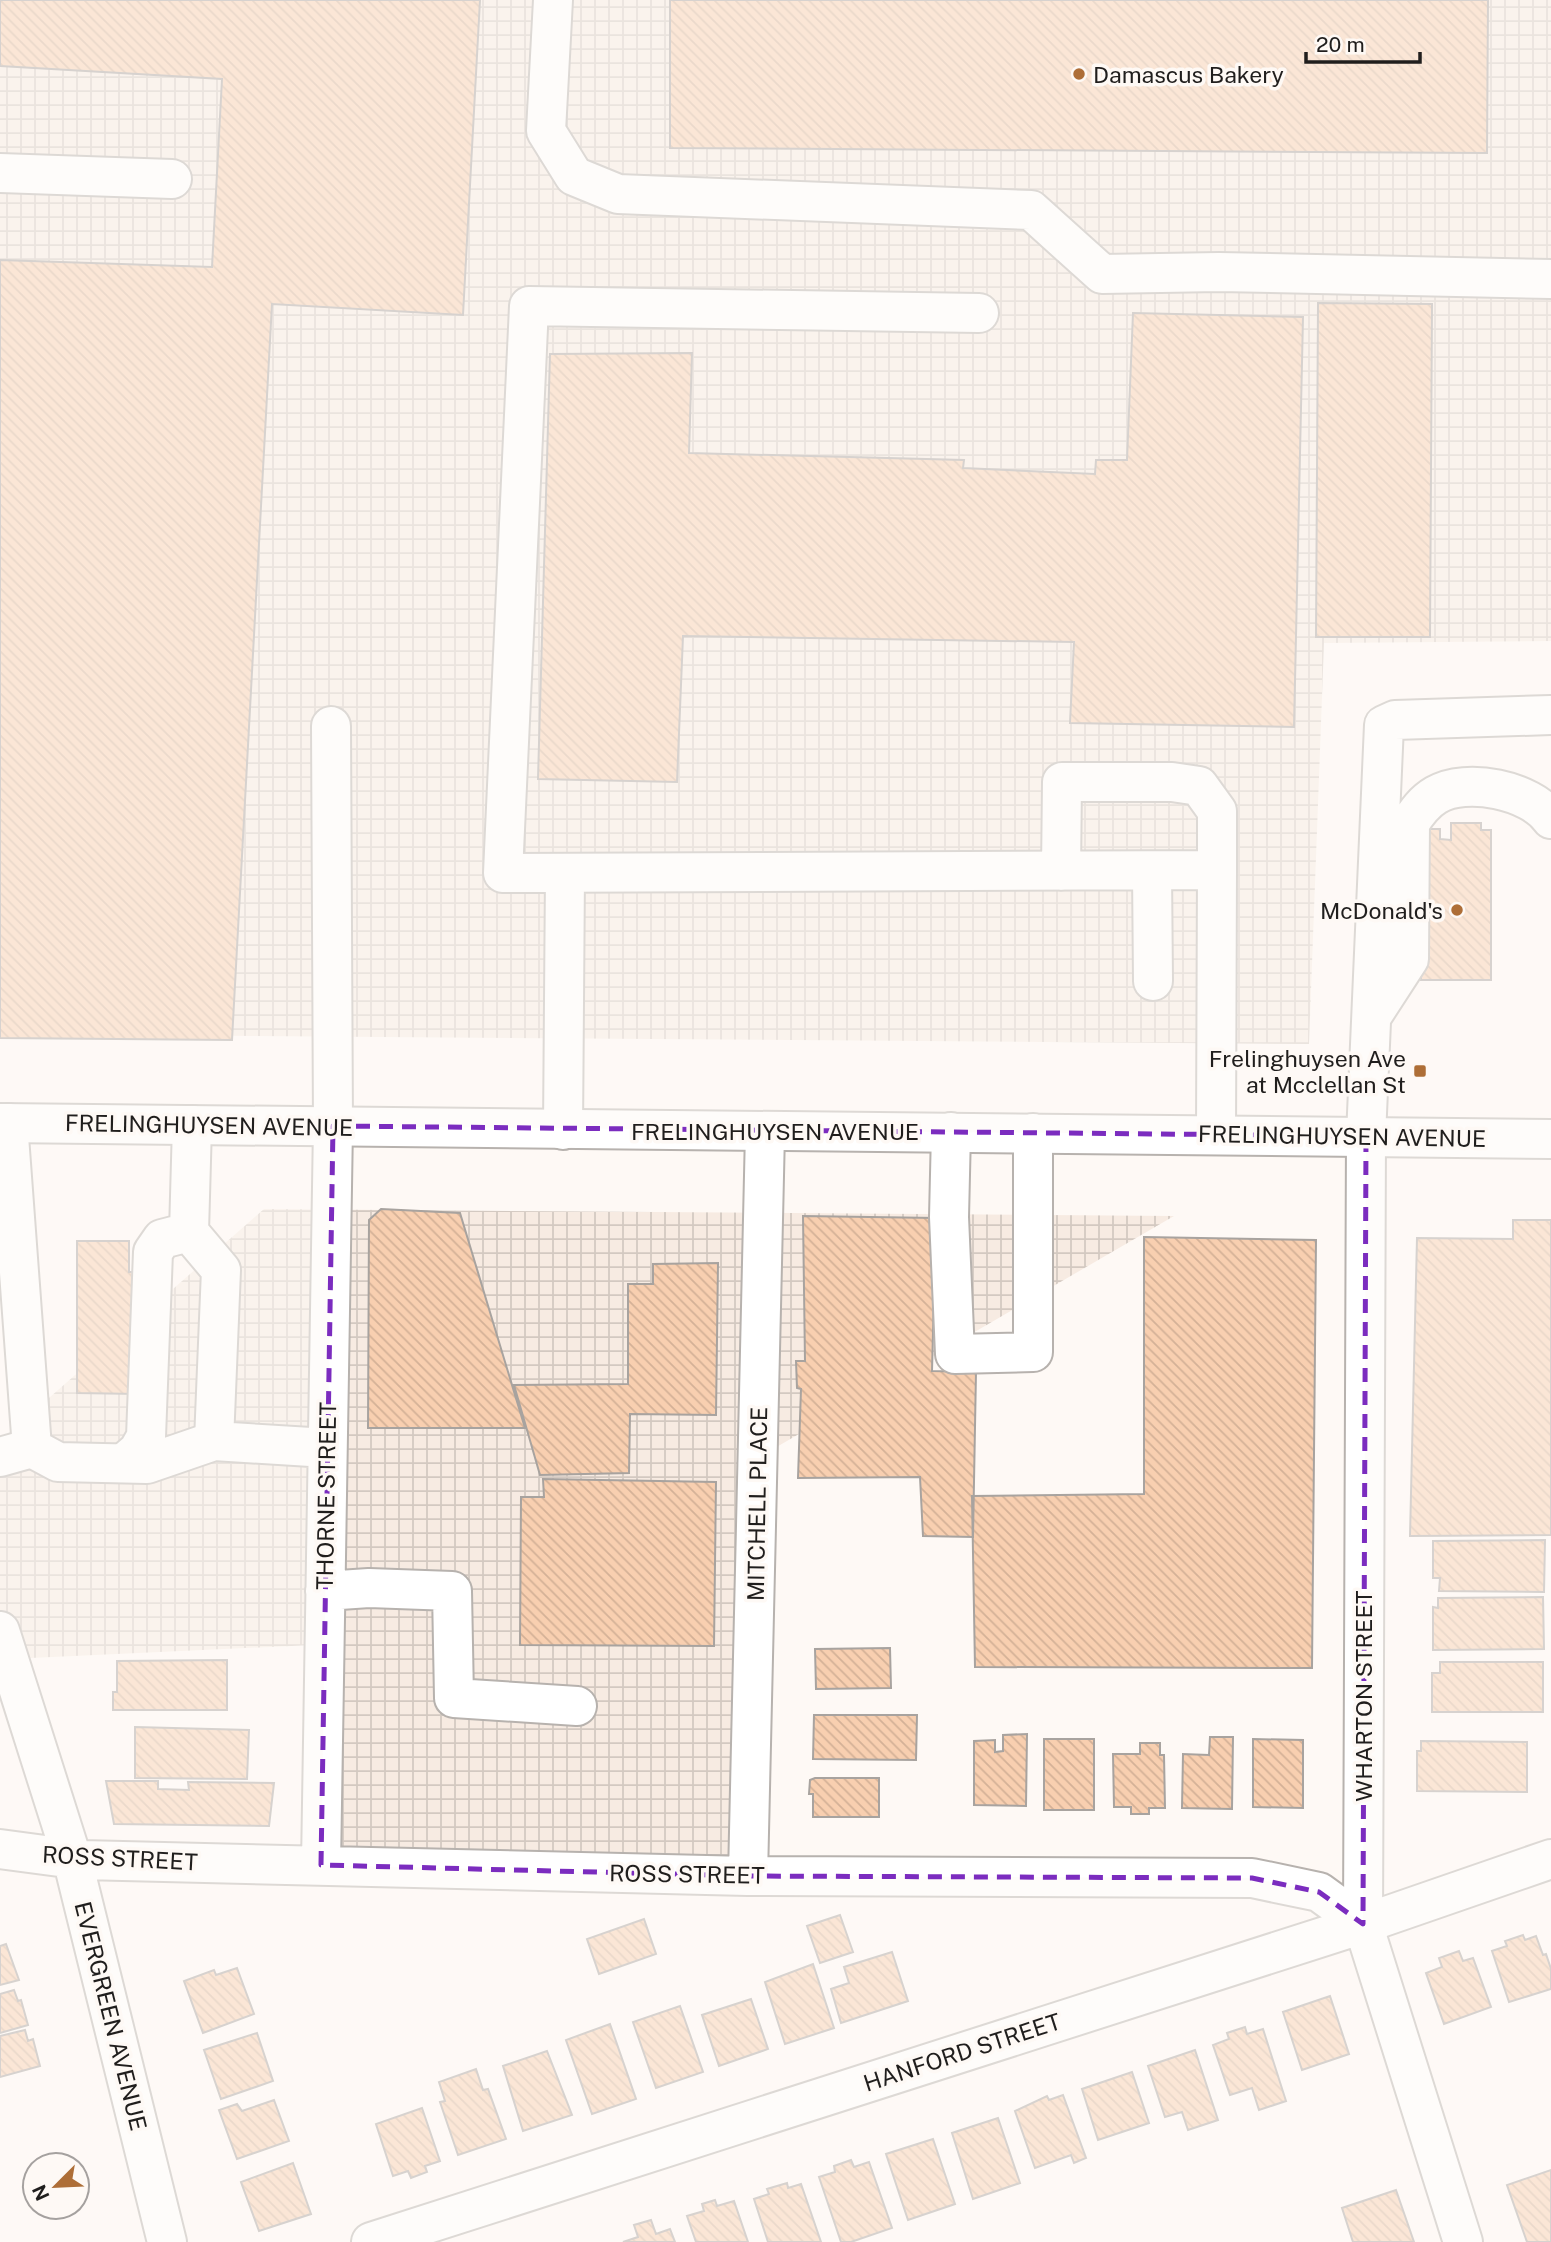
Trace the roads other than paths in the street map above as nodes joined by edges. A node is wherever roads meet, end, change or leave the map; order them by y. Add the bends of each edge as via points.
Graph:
1 (552, 0) edge
2 (0, 173) edge
3 (172, 179) dead end
4 (1551, 279) edge
5 (979, 313) dead end
6 (1551, 715) edge
7 (331, 726) dead end
8 (1551, 818) edge
9 (1217, 870) junction
10 (1061, 871) junction
11 (1152, 871) junction
12 (565, 873) junction
13 (1153, 981) dead end
14 (1371, 1017) junction
15 (4, 1123) edge
16 (192, 1125) junction
17 (333, 1126) junction
18 (563, 1130) junction
19 (765, 1132) junction
20 (951, 1132) junction
21 (1033, 1133) junction
22 (1216, 1134) junction
23 (1366, 1136) junction
24 (1551, 1139) edge
25 (189, 1232) junction
26 (214, 1441) junction
27 (327, 1448) junction
28 (16, 1452) edge
29 (124, 1463) junction
30 (325, 1591) junction
31 (0, 1631) edge
32 (576, 1706) dead end
33 (0, 1849) edge
34 (72, 1858) junction
35 (1551, 1859) edge
36 (321, 1865) junction
37 (748, 1876) junction
38 (1363, 1924) junction
39 (167, 2242) edge
40 (371, 2242) edge
41 (1463, 2242) edge

1 - 4 street via 547,131 574,176 618,194 1031,210 1102,274
2 - 3 street
5 - 12 street via 528,306 503,873
6 - 14 street, WHARTON STREET via 1395,720 1384,725
7 - 17 street, THORNE STREET
8 - 14 street via 1543,808 1510,791 1469,788 1437,794 1418,809 1410,823 1409,959
9 - 10 street via 1217,811 1199,786 1062,782
9 - 11 street
9 - 22 street
10 - 11 street
10 - 12 street
11 - 13 street
12 - 18 street
14 - 23 street, WHARTON STREET
15 - 16 street, FRELINGHUYSEN AVENUE
15 - 28 street
16 - 17 street, FRELINGHUYSEN AVENUE
16 - 25 street
17 - 18 street, FRELINGHUYSEN AVENUE
17 - 27 street, THORNE STREET
18 - 19 street, FRELINGHUYSEN AVENUE
19 - 20 street, FRELINGHUYSEN AVENUE
19 - 37 street, MITCHELL PLACE
20 - 21 street, FRELINGHUYSEN AVENUE
20 - 21 street via 949,1217 955,1354 998,1355 1033,1352
21 - 22 street, FRELINGHUYSEN AVENUE
22 - 23 street, FRELINGHUYSEN AVENUE
23 - 24 street, FRELINGHUYSEN AVENUE
23 - 38 street, WHARTON STREET
25 - 26 street via 221,1270
25 - 29 street via 162,1239 153,1252 146,1437
26 - 27 street
26 - 29 street via 147,1464
27 - 30 street, THORNE STREET
28 - 29 street via 58,1462
30 - 32 street via 452,1591 454,1698
30 - 36 street, THORNE STREET
31 - 34 street, EVERGREEN AVENUE
33 - 34 street, ROSS STREET
34 - 36 street, ROSS STREET
34 - 39 street, EVERGREEN AVENUE
35 - 38 street, HANFORD STREET
36 - 37 street, ROSS STREET
37 - 38 street, ROSS STREET via 1252,1878 1319,1892
38 - 40 street, HANFORD STREET
38 - 41 street, WHARTON STREET

